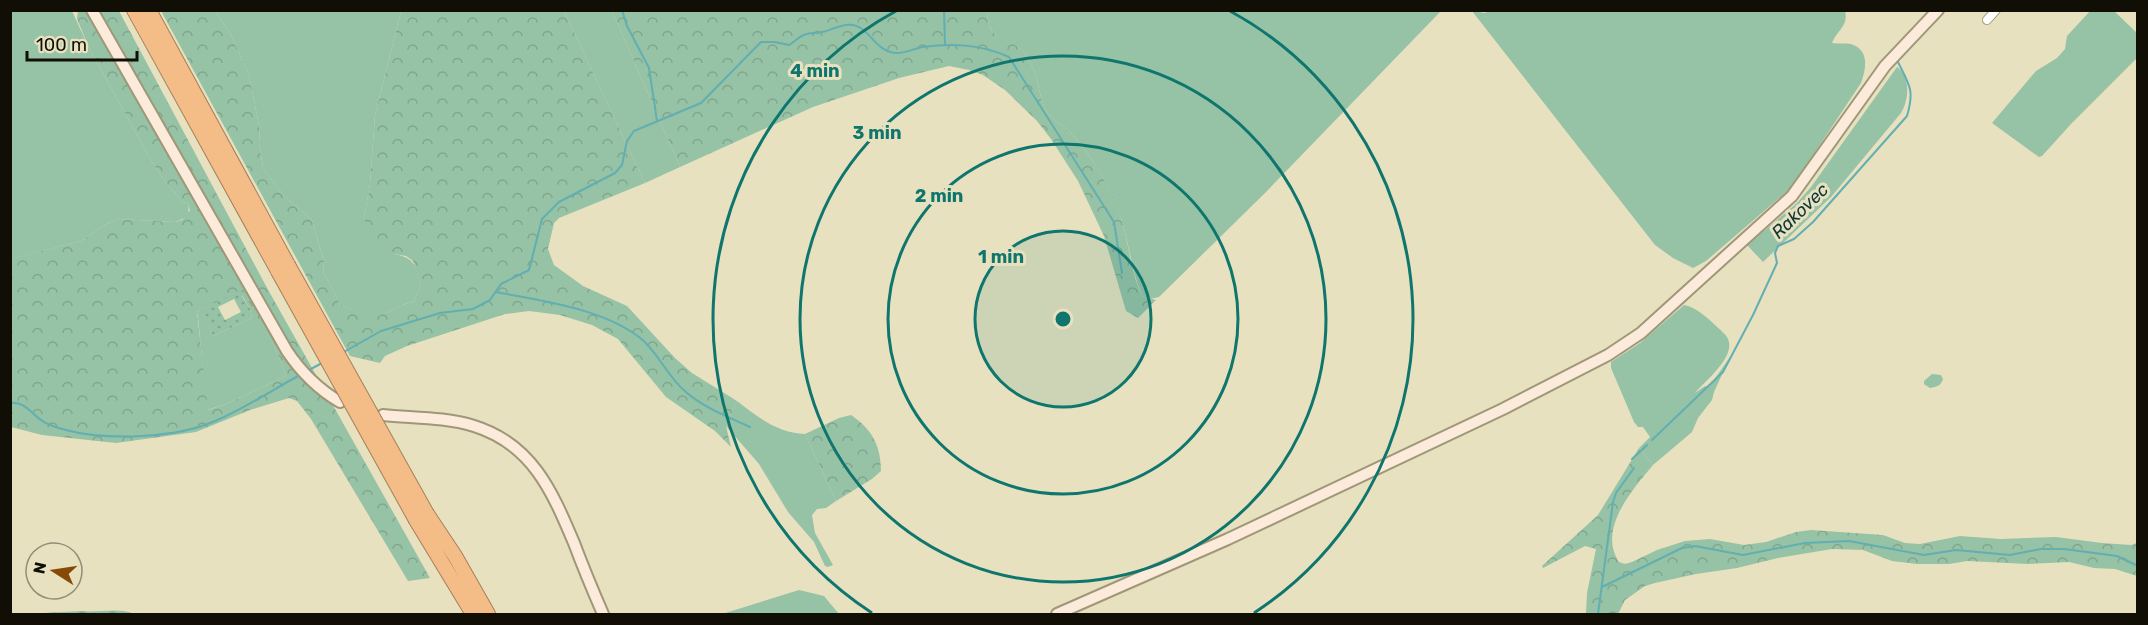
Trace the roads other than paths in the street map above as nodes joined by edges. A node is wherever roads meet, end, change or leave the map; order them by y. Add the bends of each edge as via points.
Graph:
1 (92, 10) edge
2 (134, 10) edge
3 (149, 10) edge
4 (1938, 10) edge
5 (1996, 10) edge
6 (1987, 20) dead end
7 (283, 268) junction
8 (340, 402) dead end
9 (383, 415) dead end
10 (422, 517) junction
11 (472, 615) edge
12 (488, 615) edge
13 (603, 615) edge
14 (1057, 615) edge

1 - 8 main road via 287,351 302,372
2 - 7 highway
3 - 7 highway
4 - 14 main road via 1885,66 1792,196 1641,333 1608,355 1503,409
5 - 6 street
7 - 10 highway, bridge
9 - 13 main road via 467,424 491,433 520,452 551,492
10 - 11 highway
10 - 12 highway via 455,556

